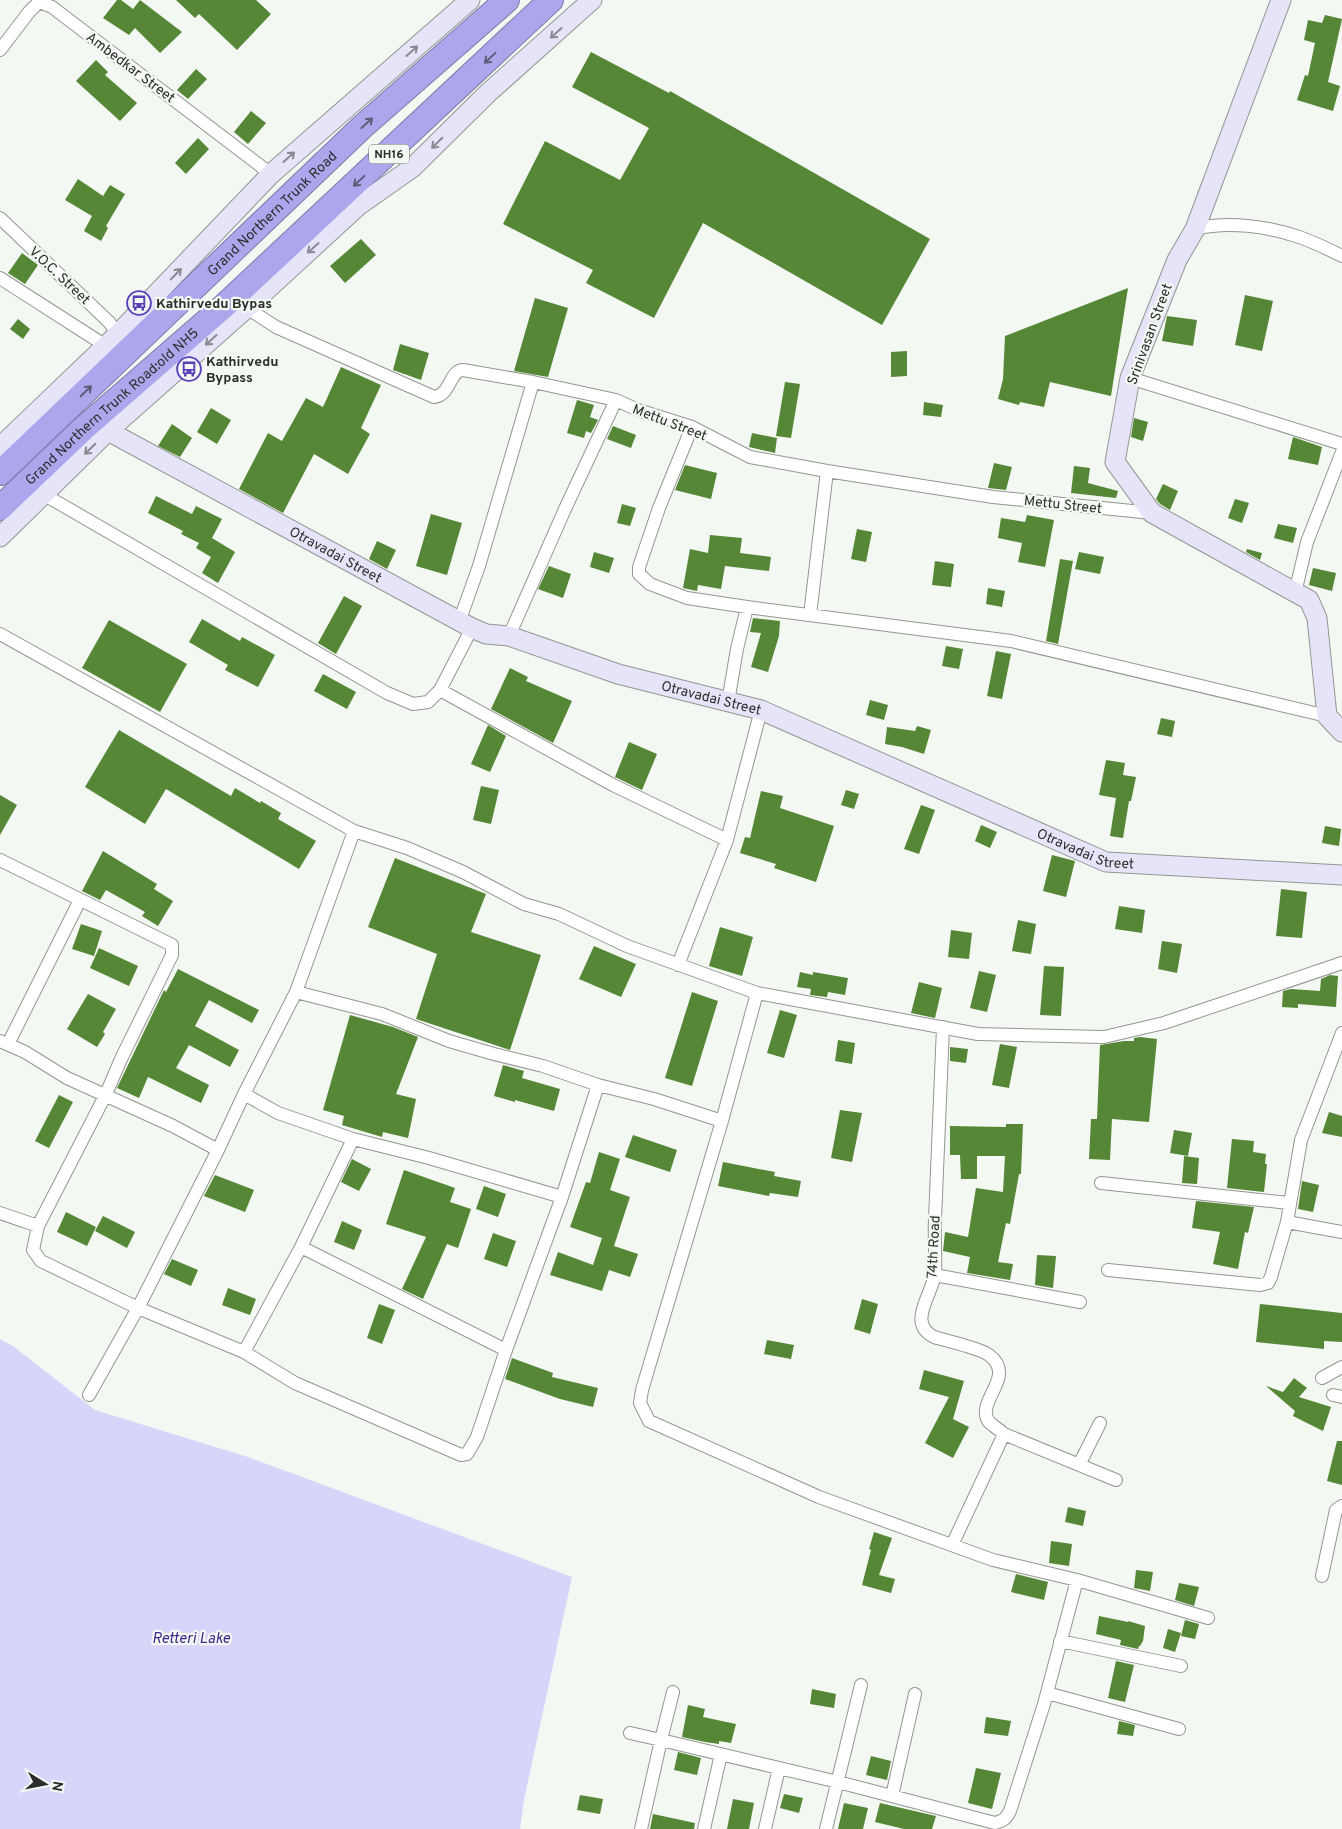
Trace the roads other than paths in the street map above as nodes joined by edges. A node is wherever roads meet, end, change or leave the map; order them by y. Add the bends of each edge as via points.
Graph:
1 (470, 0) edge
2 (507, 0) edge
3 (551, 0) edge
4 (592, 0) edge
5 (1281, 0) edge
6 (0, 50) edge
7 (271, 174) junction
8 (0, 218) edge
9 (1195, 229) junction
10 (1342, 256) edge
11 (0, 278) edge
12 (236, 307) junction
13 (112, 340) junction
14 (1130, 378) junction
15 (533, 382) junction
16 (616, 400) junction
17 (692, 427) junction
18 (108, 431) junction
19 (1342, 444) edge
20 (0, 447) edge
21 (1342, 452) edge
22 (827, 471) junction
23 (0, 473) edge
24 (43, 494) junction
25 (0, 508) edge
26 (1152, 513) junction
27 (0, 536) edge
28 (1295, 592) junction
29 (747, 607) junction
30 (810, 615) junction
31 (466, 625) junction
32 (510, 636) junction
33 (1, 638) edge
34 (440, 690) junction
35 (728, 702) junction
36 (761, 710) junction
37 (1327, 716) junction
38 (1342, 732) edge
39 (354, 831) junction
40 (727, 840) junction
41 (0, 860) edge
42 (1342, 875) edge
43 (80, 900) junction
44 (1342, 963) edge
45 (678, 964) junction
46 (296, 992) junction
47 (757, 993) junction
48 (943, 1027) junction
49 (1342, 1033) edge
50 (4, 1042) edge
51 (598, 1085) junction
52 (106, 1094) junction
53 (244, 1094) junction
54 (722, 1121) junction
55 (353, 1139) junction
56 (218, 1150) junction
57 (1101, 1183) dead end
58 (562, 1197) junction
59 (1290, 1203) junction
60 (0, 1213) edge
61 (1287, 1222) junction
62 (38, 1226) junction
63 (1342, 1232) edge
64 (301, 1247) junction
65 (1108, 1270) dead end
66 (935, 1275) junction
67 (1080, 1302) dead end
68 (138, 1308) junction
69 (506, 1350) junction
70 (244, 1352) junction
71 (1342, 1367) edge
72 (1322, 1378) dead end
73 (89, 1395) dead end
74 (1100, 1423) dead end
75 (1004, 1434) junction
76 (1079, 1465) junction
77 (1116, 1480) dead end
78 (1342, 1506) edge
79 (952, 1546) junction
80 (1322, 1576) dead end
81 (1077, 1580) junction
82 (1208, 1618) dead end
83 (1060, 1641) junction
84 (1181, 1666) dead end
85 (861, 1684) dead end
86 (674, 1692) dead end
87 (915, 1694) dead end
88 (1045, 1698) junction
89 (1179, 1729) dead end
90 (630, 1733) dead end
91 (661, 1740) junction
92 (721, 1754) junction
93 (779, 1768) junction
94 (838, 1782) junction
95 (892, 1796) junction
96 (641, 1829) edge
97 (704, 1829) edge
98 (764, 1829) edge
99 (826, 1829) edge

7 -> 1 street
23 -> 2 highway, Grand Northern Trunk Road / NH16 via 362,127
3 -> 12 highway, NH16
4 -> 12 street via 488,93 412,168 358,206
5 - 9 street, Srinivasan Street
6 - 7 street, Ambedkar Street via 39,2 52,7
13 -> 7 street
8 - 13 street, V.O.C. Street via 109,322
9 - 10 street via 1231,225 1274,231 1299,237
9 - 14 street, Srinivasan Street via 1177,260
11 - 13 street
12 - 15 street, Mettu Street via 434,397 444,393 461,370
12 -> 18 street
12 - 25 highway, Grand Northern Trunk Road:old NH5 / NH16 via 84,428
13 - 20 street
14 - 19 street
14 - 26 street, Srinivasan Street via 1115,462
15 - 16 street, Mettu Street
15 - 31 street via 479,566
16 - 17 street, Mettu Street
16 - 32 street
17 - 22 street, Mettu Street via 750,457
17 - 29 street via 659,508 639,574 650,584 687,598
18 -> 24 street
18 - 31 street, Otravadai Street
21 - 28 street via 1307,542
22 - 26 street, Mettu Street via 993,497
22 - 30 street
24 - 27 street
24 - 34 street via 387,693 413,704 428,702
26 - 28 street, Srinivasan Street
28 - 37 street, Srinivasan Street via 1309,600 1317,618
29 - 30 street
29 - 35 street
30 - 37 street via 1011,642
31 - 32 street, Otravadai Street via 486,634
31 - 34 street
32 - 35 street, Otravadai Street via 618,674
33 - 39 street
34 - 40 street via 613,785
35 - 36 street, Otravadai Street
36 - 40 street
36 - 42 street, Otravadai Street via 1106,862
37 - 38 street
39 - 45 street via 406,848 463,872 524,904 559,914 627,946
39 - 46 street
40 - 45 street
41 - 43 street
43 - 50 street
43 - 52 street via 172,945 172,955
44 - 48 street via 1164,1023 1104,1037 978,1034
45 - 47 street
46 - 51 street via 382,1014 449,1041 543,1066
46 - 53 street
47 - 48 street
47 - 54 street
48 - 66 street, 74th Road
49 - 59 street via 1301,1140
50 - 52 street via 67,1078
51 - 54 street
51 - 58 street
52 - 56 street
52 - 62 street
53 - 55 street via 278,1113
53 - 56 street
54 - 79 street via 642,1390 640,1403 649,1421 819,1497
55 - 58 street
55 - 64 street
56 - 68 street
57 - 59 street
58 - 69 street
59 - 61 street
60 - 62 street
61 - 63 street
61 - 65 street via 1268,1283 1260,1285
62 - 68 street via 33,1250 41,1261
64 - 69 street
64 - 70 street
66 - 67 street
66 - 75 street, 74th Road via 921,1325 934,1337 987,1354 996,1361 1000,1371 986,1414 989,1422
68 - 70 street
68 - 73 street
69 - 70 street via 475,1442 468,1454 461,1455 296,1383
71 - 72 street
74 - 76 street
75 - 76 street, 74th Road
75 - 79 street
76 - 77 street, 74th Road
78 - 80 street via 1336,1510
79 - 81 street via 992,1560
81 - 82 street
81 - 83 street
83 - 84 street
83 - 88 street
85 - 94 street
86 - 91 street
87 - 95 street
88 - 89 street
88 - 95 street via 1010,1811 1002,1822 995,1823
90 - 91 street
91 - 92 street
91 - 96 street
92 - 93 street
92 - 97 street
93 - 94 street
93 - 98 street
94 - 95 street
94 - 99 street

